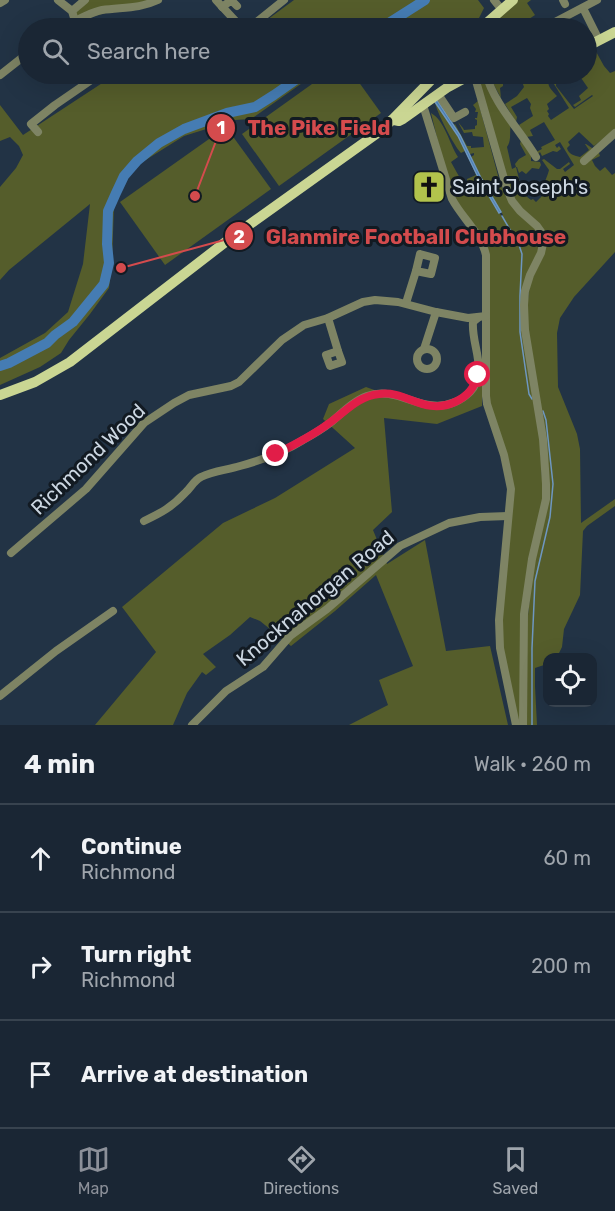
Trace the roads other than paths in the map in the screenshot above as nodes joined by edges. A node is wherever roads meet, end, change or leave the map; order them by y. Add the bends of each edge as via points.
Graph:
1 (4, 0) edge
2 (58, 0) edge
3 (85, 0) edge
4 (158, 0) edge
5 (284, 0) edge
6 (513, 0) edge
7 (597, 0) edge
8 (0, 3) edge
9 (219, 3) edge
10 (496, 3) edge
11 (237, 6) dead end
12 (583, 8) junction
13 (72, 11) junction
14 (74, 18) edge
15 (82, 18) edge
16 (233, 18) edge
17 (262, 18) edge
18 (488, 18) edge
19 (563, 18) edge
20 (588, 18) edge
21 (615, 32) edge
22 (597, 36) edge
23 (599, 40) joint
24 (18, 61) edge
25 (0, 75) edge
26 (85, 84) edge
27 (427, 84) edge
28 (456, 84) edge
29 (476, 84) edge
30 (490, 84) edge
31 (438, 94) junction
32 (423, 105) junction
33 (465, 111) dead end
34 (393, 119) junction
35 (38, 132) dead end
36 (615, 133) edge
37 (536, 157) dead end
38 (584, 161) dead end
39 (416, 271) dead end
40 (406, 303) junction
41 (436, 312) junction
42 (482, 317) junction
43 (328, 318) junction
44 (424, 350) dead end
45 (338, 351) dead end
46 (0, 395) edge
47 (508, 516) junction
48 (144, 521) dead end
49 (11, 553) dead end
50 (113, 611) dead end
51 (0, 696) edge
52 (192, 725) edge
53 (516, 725) edge
54 (523, 725) edge

1 - 8 street
2 - 13 street
3 - 13 street
4 - 15 street via 134,8 100,10
5 - 17 street
6 - 10 main road
7 - 12 street
9 - 11 street via 233,2
9 - 16 street
10 - 18 main road
12 - 19 street
12 - 20 street
13 - 14 street
21 - 23 main road
22 - 23 street
24 - 25 street
26 - 35 street via 31,124
27 - 34 main road
28 - 31 main road
29 - 54 street via 507,189 544,239 524,304 543,439 546,499 524,614
30 - 37 street
31 - 32 main road
31 - 33 street via 454,118
32 - 34 main road via 403,119
32 - 42 street via 452,199 485,249
34 - 46 main road via 70,362 35,382
36 - 38 street
39 - 40 street
40 - 41 street, Richmond Wood
40 - 43 street, Richmond Wood via 363,302
41 - 42 street, Richmond Wood
41 - 44 street
42 - 47 street via 487,404 511,489
42 - 48 street via 473,322 478,375 470,393 459,400 439,407 386,393 365,397 314,434 276,454 197,478 166,511
43 - 45 street
43 - 49 street, Richmond Wood via 304,325 282,340 239,382 189,395 144,423 86,489
47 - 52 street, Knocknahorgan Road via 449,523 400,546 290,636 263,667 226,691
47 - 53 street via 499,636
50 - 51 street

